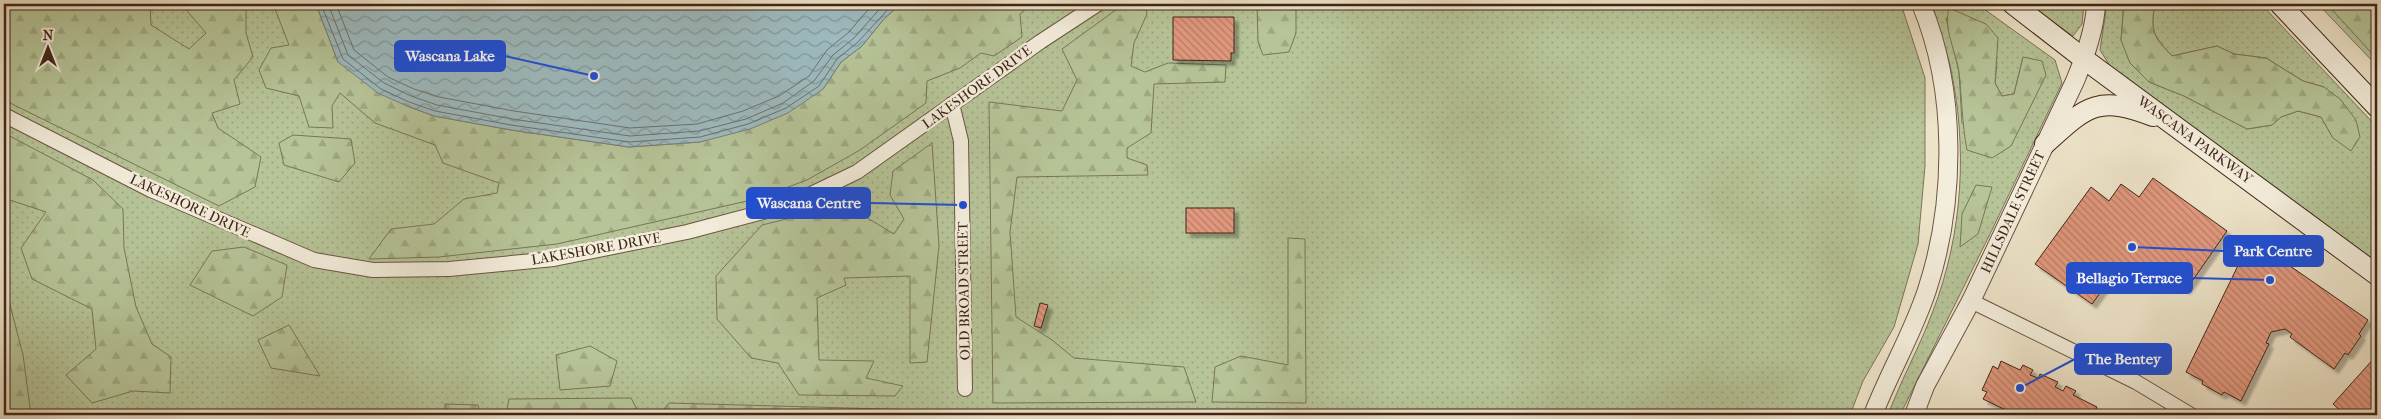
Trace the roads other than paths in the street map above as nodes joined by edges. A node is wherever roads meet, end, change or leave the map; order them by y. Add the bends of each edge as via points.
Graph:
1 (1098, 4) edge
2 (1921, 4) edge
3 (2012, 4) edge
4 (2096, 4) edge
5 (2280, 4) edge
6 (2084, 60) junction
7 (952, 104) junction
8 (2377, 107) edge
9 (4, 115) edge
10 (2174, 125) junction
11 (2045, 144) junction
12 (2377, 275) edge
13 (1971, 301) junction
14 (965, 389) dead end
15 (1873, 415) edge
16 (1914, 415) edge
17 (2191, 415) edge

1 - 7 street, LAKESHORE DRIVE
2 - 15 street via 1936,50 1946,106 1947,200 1927,290
3 - 6 main road, WASCANA PARKWAY
4 - 6 street, HILLSDALE STREET via 2096,17
5 - 8 main road
6 - 10 main road, WASCANA PARKWAY
6 - 11 street, HILLSDALE STREET
7 - 9 street, LAKESHORE DRIVE via 857,172 786,206 687,232 554,259 449,269 373,270 314,260 258,238 151,190
7 - 14 street, OLD BROAD STREET via 961,141
10 - 11 main road via 2136,110 2100,105 2074,118
10 - 12 main road, WASCANA PARKWAY
11 - 13 street, HILLSDALE STREET
13 - 16 street, HILLSDALE STREET via 1925,386
13 - 17 street via 2136,382

